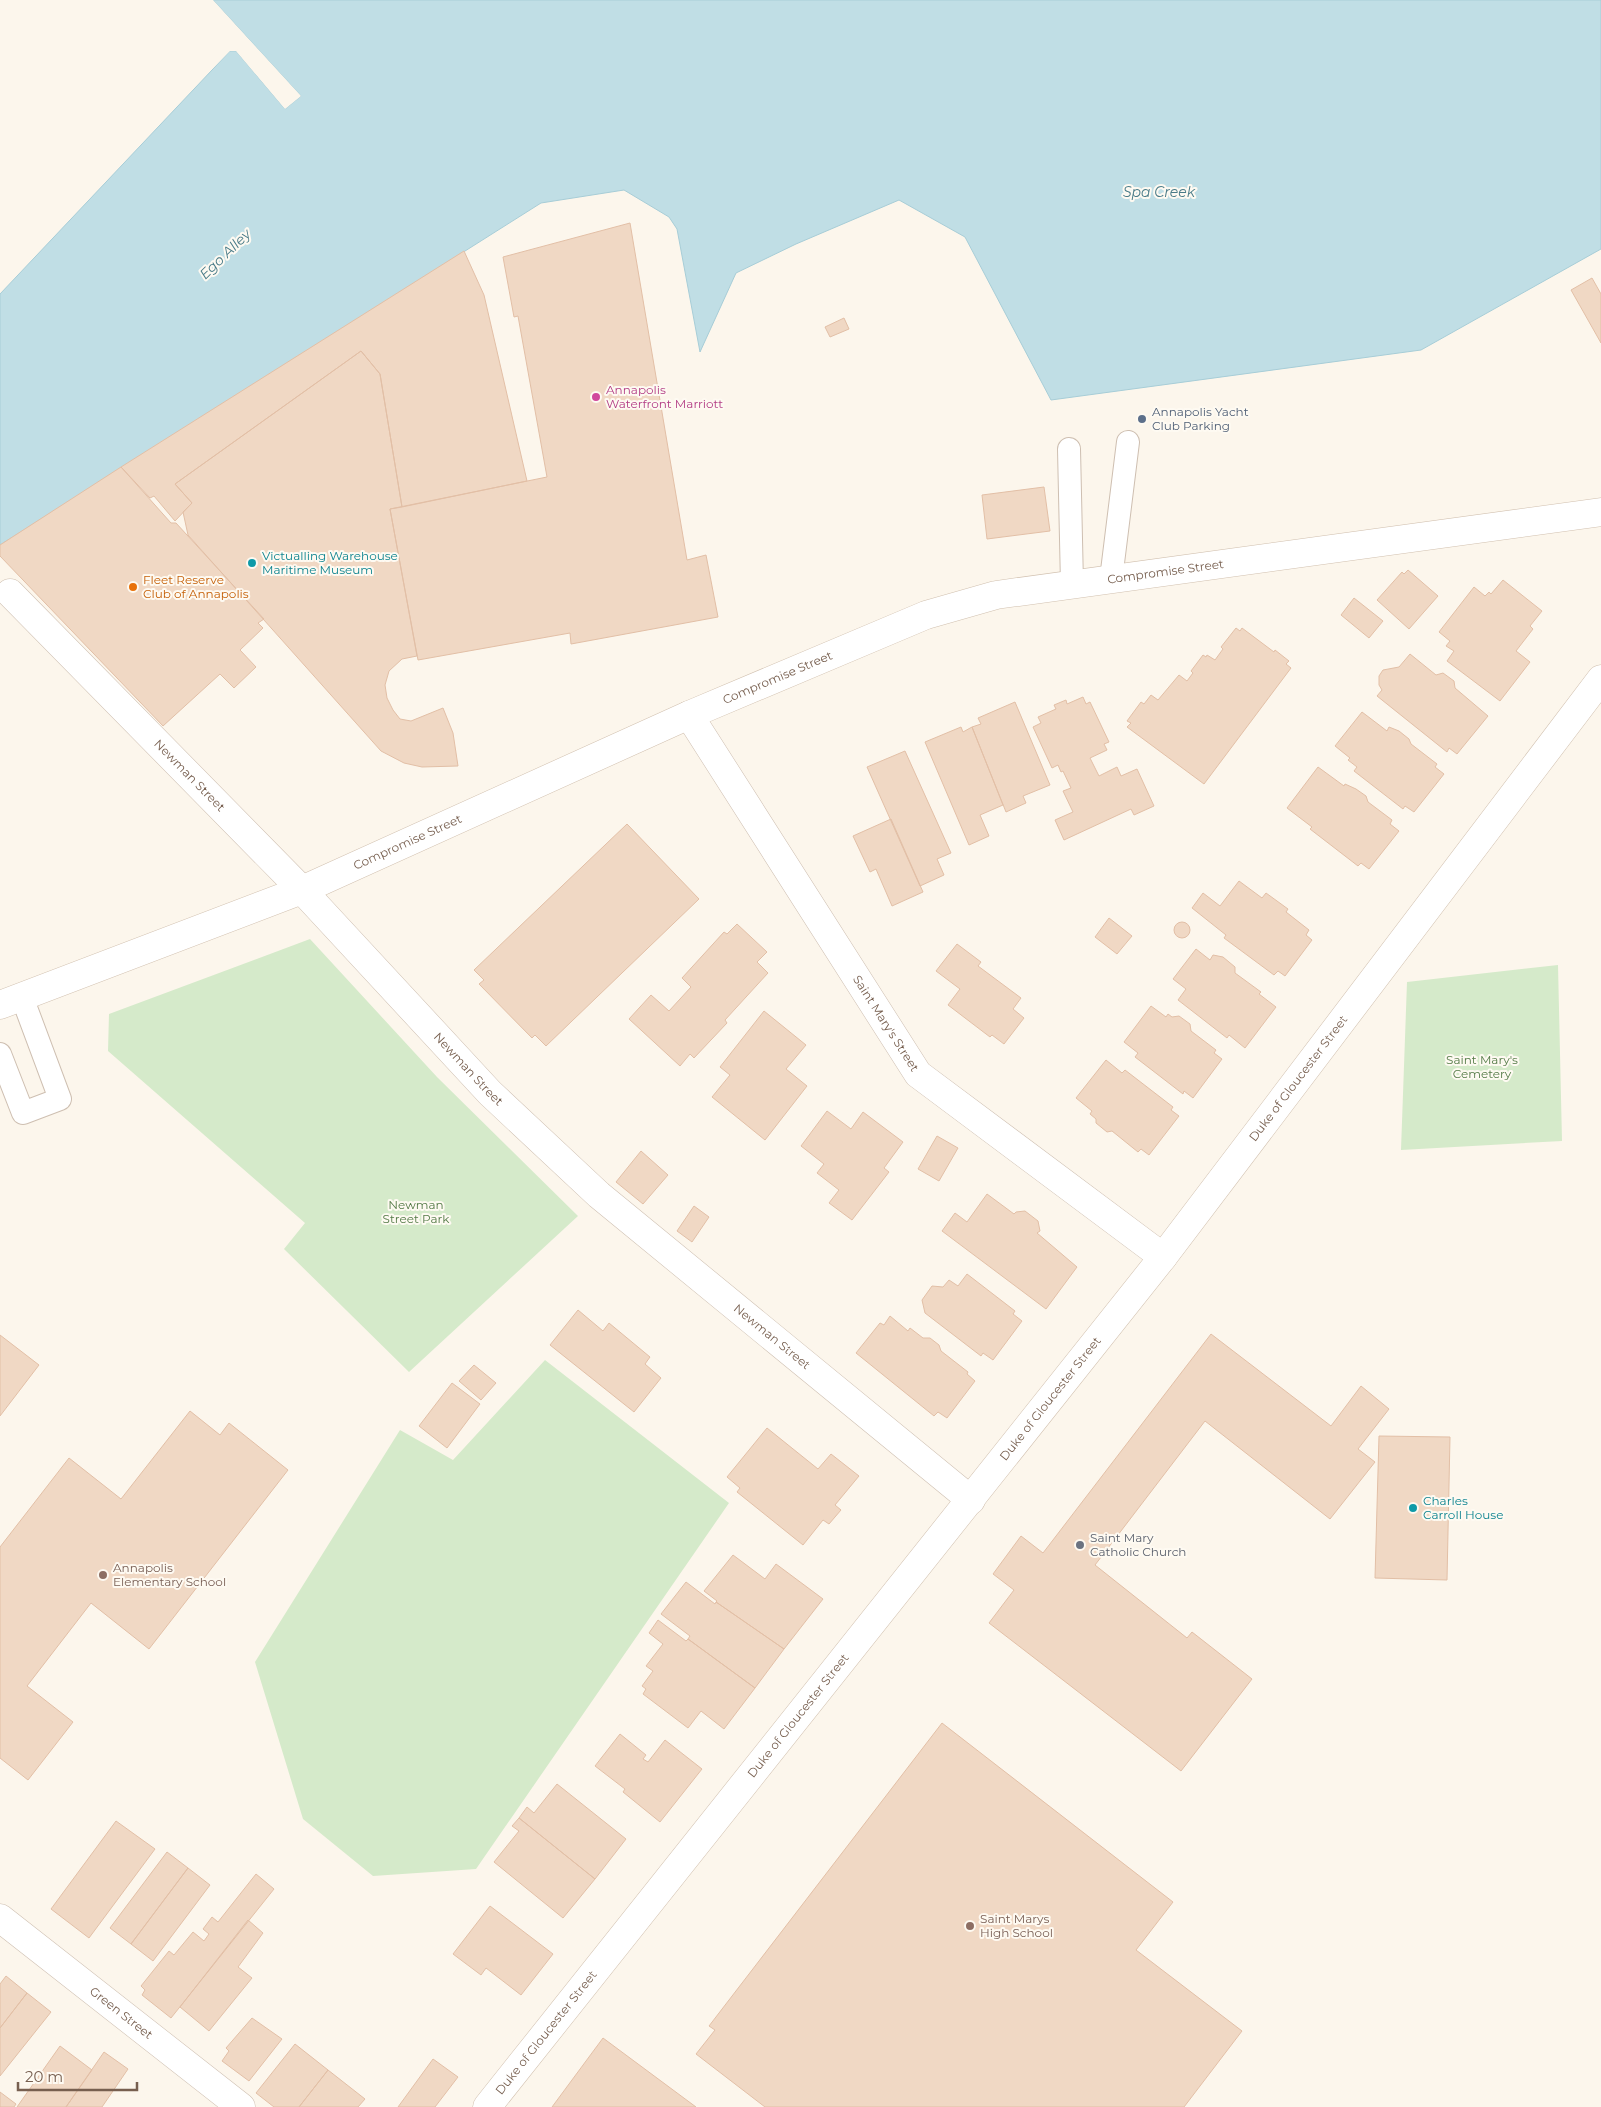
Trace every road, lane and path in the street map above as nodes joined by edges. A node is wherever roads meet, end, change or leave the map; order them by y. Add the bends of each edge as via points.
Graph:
1 (1128, 442) dead end
2 (1069, 449) dead end
3 (1601, 512) edge
4 (1111, 578) junction
5 (1072, 584) junction
6 (10, 593) dead end
7 (1601, 679) edge
8 (689, 715) junction
9 (302, 890) junction
10 (11, 1001) edge
11 (0, 1054) edge
12 (1163, 1257) junction
13 (971, 1500) junction
14 (0, 1918) edge
15 (241, 2107) edge
16 (486, 2107) edge

1 - 4 lane
2 - 5 lane
3 - 4 main road, Compromise Street
4 - 5 main road, Compromise Street
5 - 8 main road, Compromise Street via 996,595 926,615
6 - 9 main road, Newman Street
7 - 12 main road, Duke of Gloucester Street
8 - 9 main road, Compromise Street
8 - 12 main road, Saint Mary's Street via 918,1074
9 - 10 main road, Compromise Street
9 - 13 main road, Newman Street via 490,1093 599,1195
10 - 11 lane via 60,1099 23,1113
12 - 13 main road, Duke of Gloucester Street
13 - 16 main road, Duke of Gloucester Street
14 - 15 main road, Green Street

